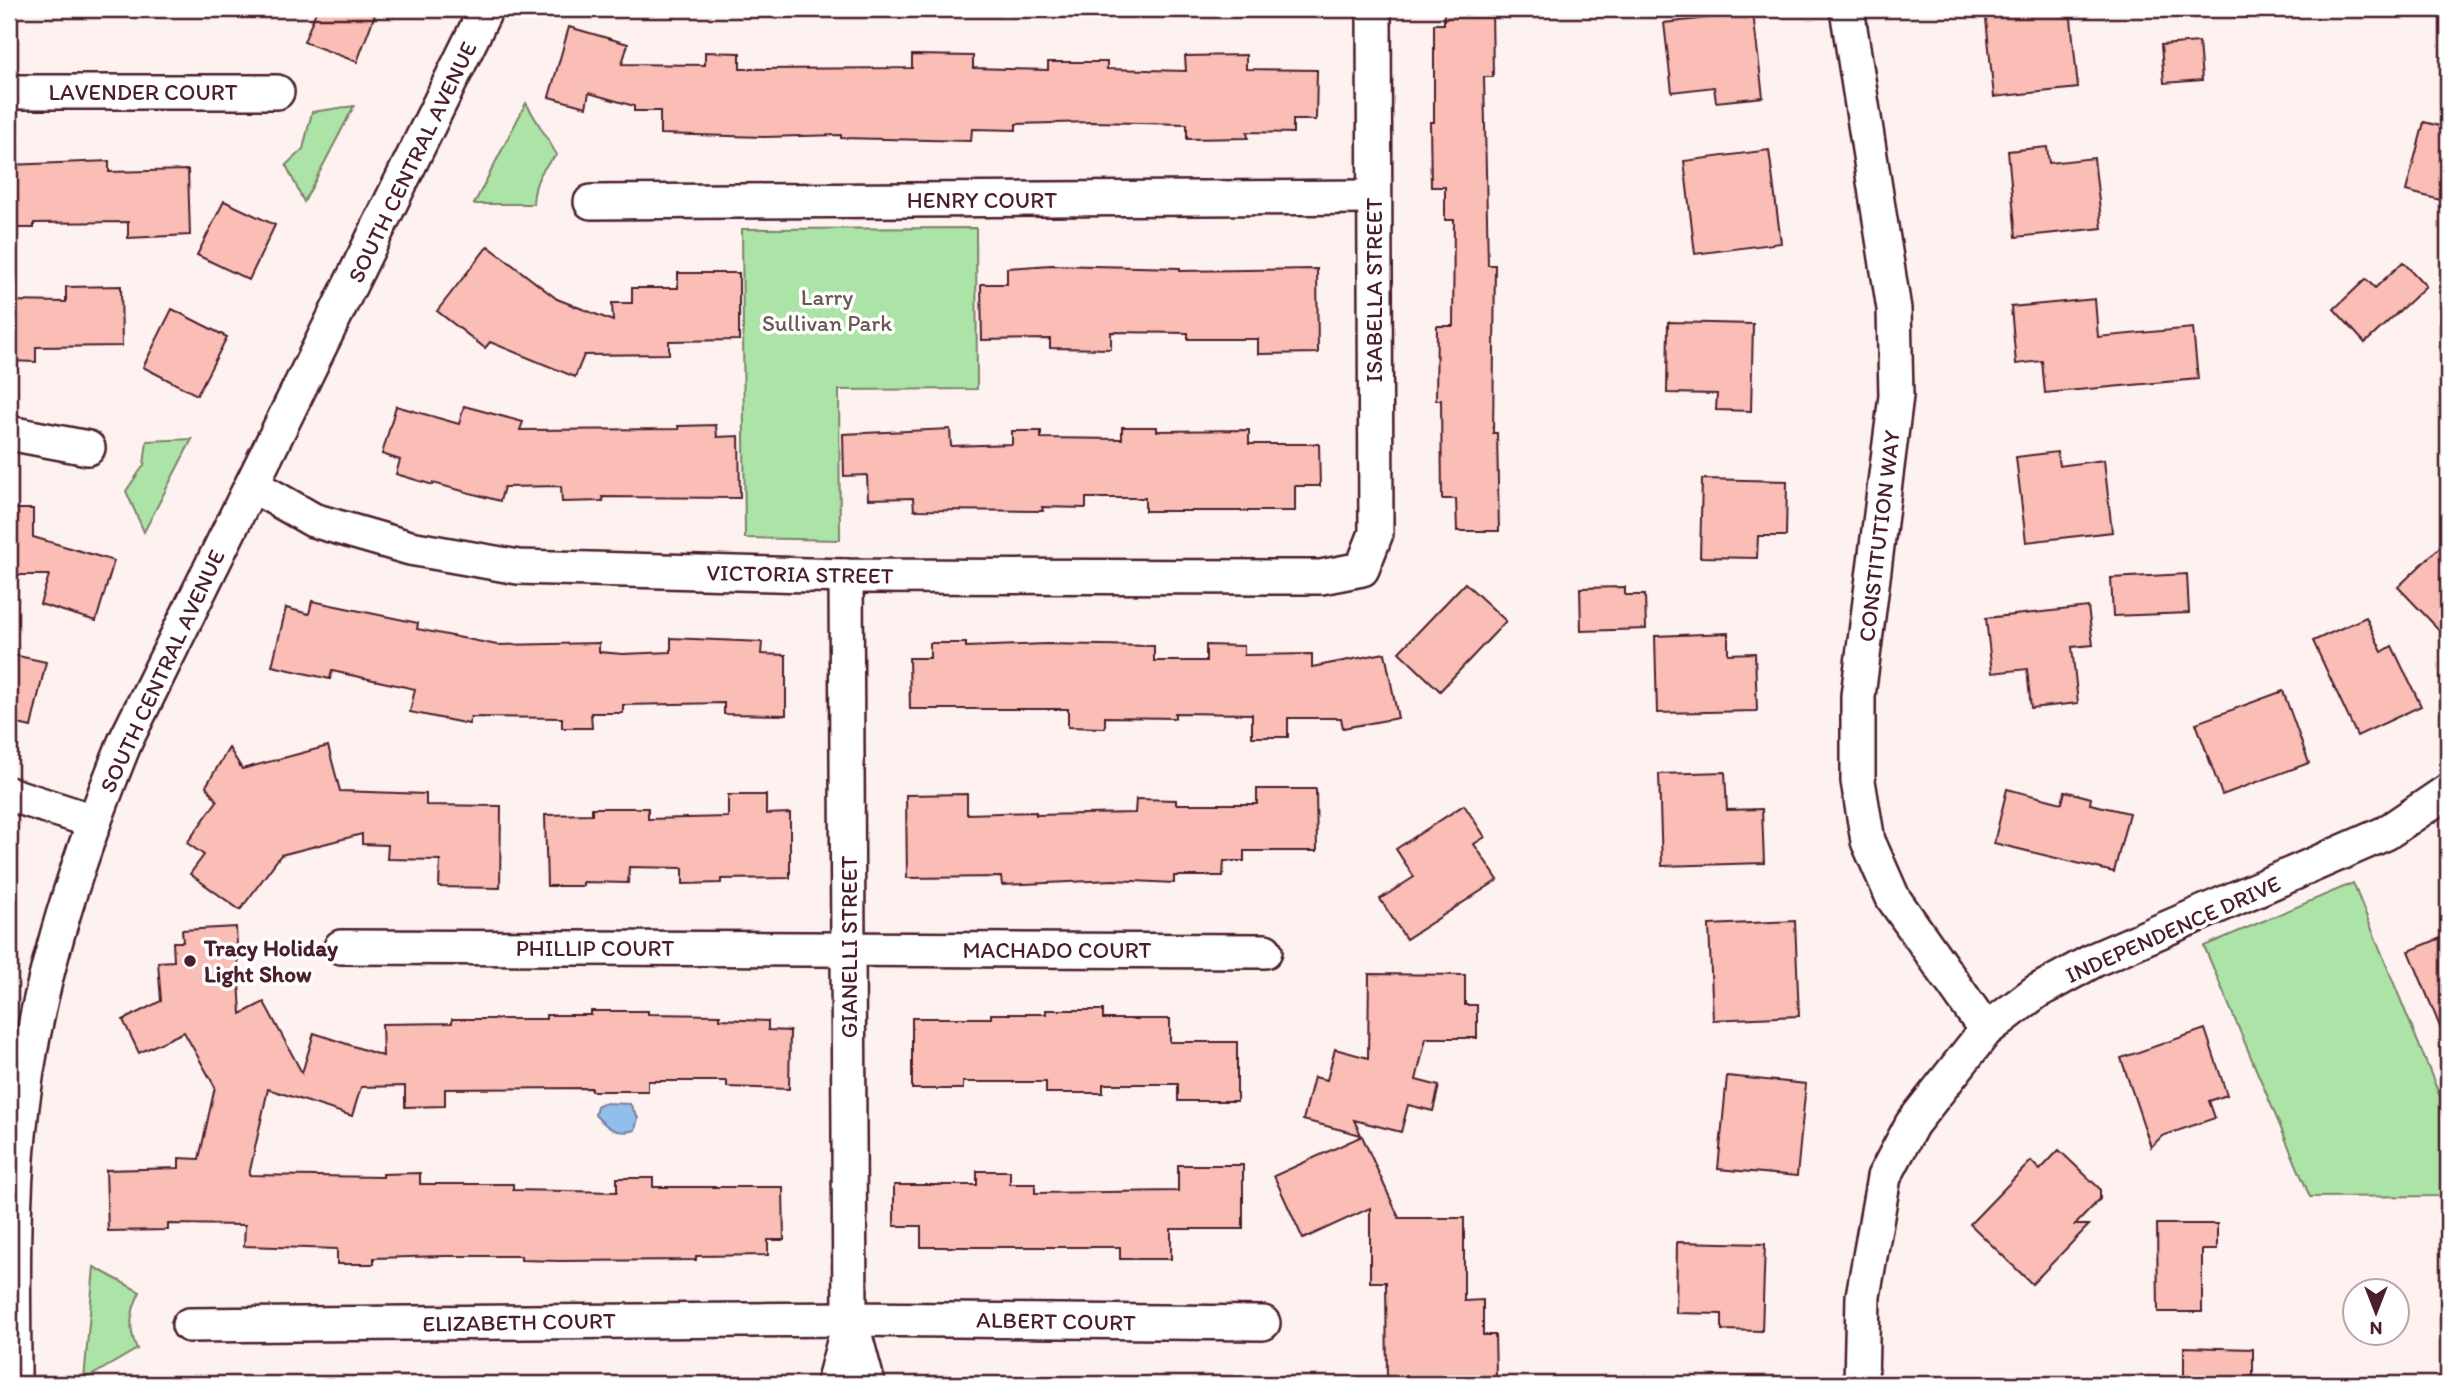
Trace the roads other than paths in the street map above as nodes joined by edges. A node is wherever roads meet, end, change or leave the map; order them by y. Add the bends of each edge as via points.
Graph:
1 (486, 9) edge
2 (1374, 9) edge
3 (1847, 9) edge
4 (9, 92) edge
5 (278, 92) dead end
6 (1374, 197) junction
7 (591, 202) dead end
8 (9, 433) edge
9 (88, 448) dead end
10 (251, 485) junction
11 (1362, 569) joint
12 (846, 576) junction
13 (2448, 791) edge
14 (9, 794) edge
15 (93, 821) junction
16 (341, 947) dead end
17 (849, 950) junction
18 (1265, 951) dead end
19 (1986, 1030) junction
20 (850, 1319) junction
21 (1262, 1323) dead end
22 (188, 1325) dead end
23 (14, 1384) edge
24 (834, 1384) edge
25 (868, 1384) edge
26 (1861, 1384) edge

1 - 10 street, SOUTH CENTRAL AVENUE
2 - 6 street, ISABELLA STREET
3 - 19 street, CONSTITUTION WAY via 1894,309 1896,396 1858,696 1858,781 1868,841 1893,898
4 - 5 street, LAVENDER COURT
6 - 7 street, HENRY COURT
6 - 11 street, ISABELLA STREET via 1376,533
8 - 9 street
10 - 12 street, VICTORIA STREET via 313,520 461,559 518,567
10 - 15 street, SOUTH CENTRAL AVENUE via 125,742
11 - 12 street, VICTORIA STREET via 1321,577
12 - 17 street, GIANELLI STREET
13 - 19 street, INDEPENDENCE DRIVE via 2386,833 2096,959 2036,992
14 - 15 street
15 - 23 street, SOUTH CENTRAL AVENUE via 65,906 27,1071 15,1197
16 - 17 street, PHILLIP COURT
17 - 18 street, MACHADO COURT
17 - 20 street, GIANELLI STREET
19 - 26 street, INDEPENDENCE DRIVE via 1912,1124 1884,1177 1863,1296
20 - 21 street, ALBERT COURT
20 - 22 street, ELIZABETH COURT
20 - 24 street, GIANELLI STREET
20 - 25 street, GIANELLI STREET

